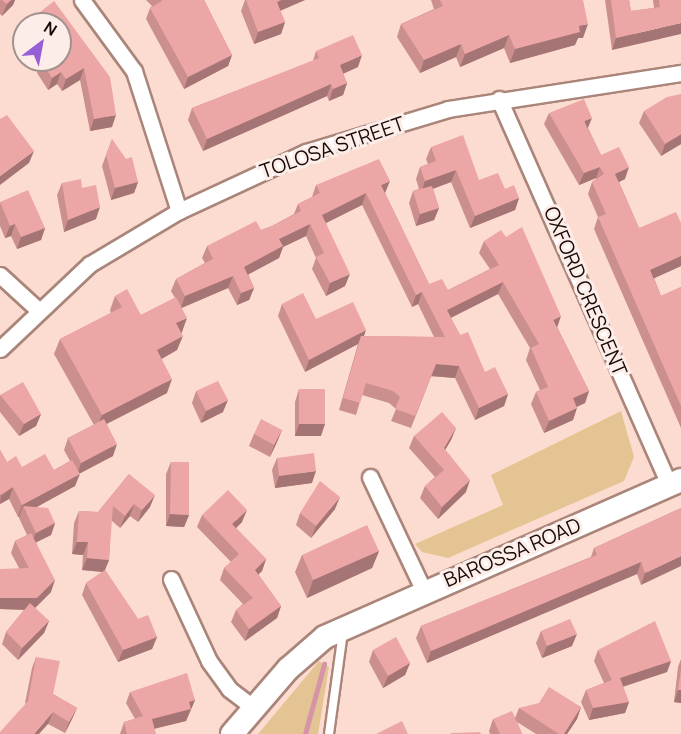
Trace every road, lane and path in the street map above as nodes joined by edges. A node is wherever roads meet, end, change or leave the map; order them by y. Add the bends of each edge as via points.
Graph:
1 (82, 0) edge
2 (681, 73) edge
3 (499, 99) junction
4 (179, 211) junction
5 (0, 275) edge
6 (37, 309) junction
7 (0, 350) edge
8 (370, 477) dead end
9 (675, 483) edge
10 (171, 579) dead end
11 (423, 590) junction
12 (344, 627) junction
13 (254, 708) junction
14 (232, 734) edge
15 (329, 734) edge

1 - 4 street via 134,71
2 - 3 street, TOLOSA STREET
3 - 4 street, TOLOSA STREET via 328,144
3 - 9 street, OXFORD CRESCENT
4 - 6 street, TOLOSA STREET via 90,264
5 - 6 street
6 - 7 street, TOLOSA STREET
8 - 11 street
9 - 11 street, BAROSSA ROAD
10 - 13 street via 209,661 229,689
11 - 12 street, BAROSSA ROAD
12 - 13 street, BAROSSA ROAD via 312,646
12 - 15 lane
13 - 14 street, BAROSSA ROAD

